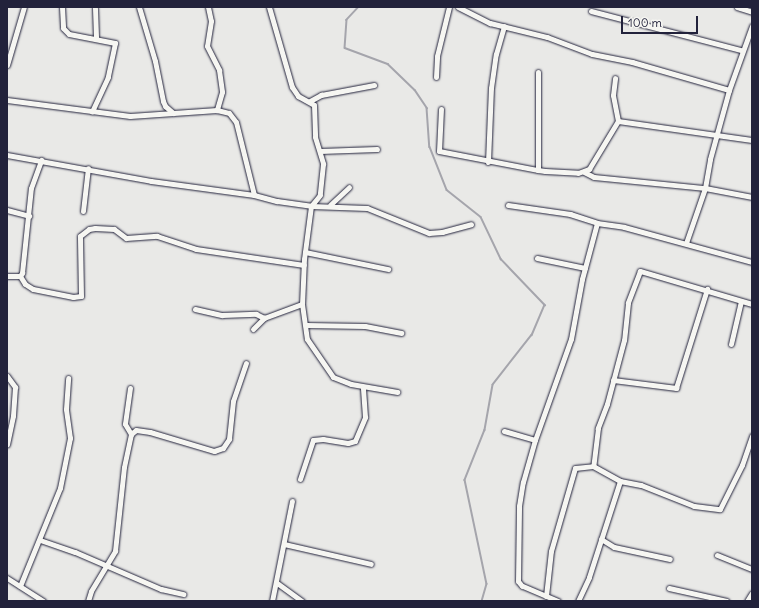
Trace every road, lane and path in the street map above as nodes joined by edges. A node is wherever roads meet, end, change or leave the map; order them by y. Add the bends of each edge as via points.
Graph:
1 (24, 7) edge
2 (62, 7) edge
3 (139, 7) edge
4 (208, 7) edge
5 (269, 7) edge
6 (449, 7) edge
7 (458, 7) edge
8 (737, 7) edge
9 (95, 8) edge
10 (591, 11) dead end
11 (752, 12) edge
12 (504, 26) junction
13 (752, 27) edge
14 (96, 38) junction
15 (741, 50) junction
16 (7, 65) edge
17 (538, 72) dead end
18 (436, 77) dead end
19 (615, 78) dead end
20 (374, 85) dead end
21 (729, 90) junction
22 (7, 100) edge
23 (310, 101) junction
24 (441, 109) dead end
25 (92, 110) junction
26 (217, 110) junction
27 (173, 113) junction
28 (618, 120) junction
29 (718, 135) junction
30 (752, 140) edge
31 (378, 149) dead end
32 (320, 152) junction
33 (7, 155) edge
34 (41, 160) junction
35 (488, 162) junction
36 (88, 168) junction
37 (538, 170) junction
38 (584, 172) junction
39 (349, 187) dead end
40 (705, 188) junction
41 (254, 195) junction
42 (752, 197) edge
43 (330, 205) junction
44 (508, 205) dead end
45 (311, 206) junction
46 (7, 210) edge
47 (83, 211) dead end
48 (29, 216) junction
49 (597, 223) junction
50 (471, 224) dead end
51 (686, 243) junction
52 (305, 252) junction
53 (537, 258) dead end
54 (752, 262) edge
55 (304, 265) junction
56 (585, 268) junction
57 (388, 269) dead end
58 (7, 276) edge
59 (20, 276) junction
60 (708, 289) junction
61 (741, 301) junction
62 (302, 304) junction
63 (752, 304) edge
64 (195, 309) dead end
65 (264, 318) junction
66 (306, 325) junction
67 (253, 329) dead end
68 (401, 333) dead end
69 (731, 344) dead end
70 (246, 363) dead end
71 (7, 376) edge
72 (68, 378) dead end
73 (613, 380) junction
74 (363, 387) junction
75 (130, 388) dead end
76 (397, 392) dead end
77 (504, 431) dead end
78 (131, 434) junction
79 (752, 436) edge
80 (535, 440) junction
81 (7, 444) edge
82 (593, 466) junction
83 (300, 479) dead end
84 (620, 481) junction
85 (292, 501) dead end
86 (601, 539) junction
87 (40, 540) junction
88 (284, 544) junction
89 (717, 555) dead end
90 (670, 559) dead end
91 (371, 564) dead end
92 (105, 567) junction
93 (752, 569) edge
94 (7, 578) edge
95 (277, 583) junction
96 (20, 586) junction
97 (669, 588) dead end
98 (752, 593) edge
99 (182, 594) dead end
100 (546, 596) junction
101 (43, 601) edge
102 (88, 601) edge
103 (272, 601) edge
104 (302, 601) edge
105 (558, 601) edge
106 (578, 601) edge
107 (727, 601) edge
108 (747, 601) edge

1 - 16 street
2 - 14 street via 62,28 69,34
3 - 27 street via 155,61 163,101
4 - 26 street via 211,21 207,46 219,70 222,92
5 - 23 street via 292,87 298,96
6 - 18 street via 437,56
7 - 12 street via 490,23
8 - 11 street
9 - 14 street
10 - 15 street
12 - 21 street via 547,37 592,54 632,62
12 - 35 street via 496,54 491,88
13 - 15 street
14 - 25 street via 112,42 115,46 108,78
15 - 21 street
17 - 37 street
19 - 28 street via 613,95
20 - 23 street via 321,95
21 - 29 street
22 - 25 street
23 - 32 street via 314,105 315,137
24 - 35 street via 440,151
25 - 27 street via 130,116
26 - 27 street
26 - 41 street via 229,113 236,122
28 - 29 street
28 - 38 street
29 - 30 street
29 - 40 street via 710,159
31 - 32 street
32 - 45 street via 323,179 320,195
33 - 34 street
34 - 36 street
34 - 48 street via 31,188
35 - 37 street
36 - 41 street via 151,181
36 - 47 street
37 - 38 street
38 - 40 street via 594,177
39 - 43 street
40 - 42 street
40 - 51 street
41 - 45 street
43 - 45 street
43 - 50 street via 367,208 429,233
44 - 49 street via 570,214
45 - 52 street
46 - 48 street
48 - 59 street via 24,266
49 - 51 street via 611,224
49 - 56 street
51 - 54 street
52 - 55 street
52 - 57 street
53 - 56 street
55 - 59 street via 196,249 157,236 126,238 114,229 95,228 80,236 81,296 73,297 33,289 25,284
55 - 62 street
56 - 80 street via 571,338
58 - 59 street
60 - 61 street
60 - 73 street via 676,388
60 - 73 street via 640,271 628,303 624,340
61 - 63 street
61 - 69 street
62 - 65 street
62 - 66 street
64 - 65 street via 222,315 256,314
65 - 67 street
66 - 68 street via 365,326
66 - 74 street via 309,344 333,378
70 - 78 street via 233,401 229,439 223,448 214,451 150,432 136,430
71 - 81 street via 14,386 13,416
72 - 87 street via 68,453 56,502
73 - 82 street via 598,428
74 - 76 street
74 - 83 street via 365,417 355,441 348,443 313,440
75 - 78 street via 126,424
77 - 80 street
78 - 92 street via 124,467 115,551
79 - 84 street via 742,465 720,509 694,506 641,485
80 - 100 street via 522,482 519,506 518,581 522,586
82 - 84 street
82 - 100 street via 575,468 551,551
84 - 86 street
85 - 88 street
86 - 90 street via 614,547
86 - 106 street
87 - 92 street via 75,552
87 - 96 street
88 - 91 street
88 - 95 street
89 - 93 street
92 - 99 street via 161,589
92 - 102 street
94 - 96 street
95 - 103 street
95 - 104 street
96 - 101 street
97 - 107 street
98 - 108 street
100 - 105 street

